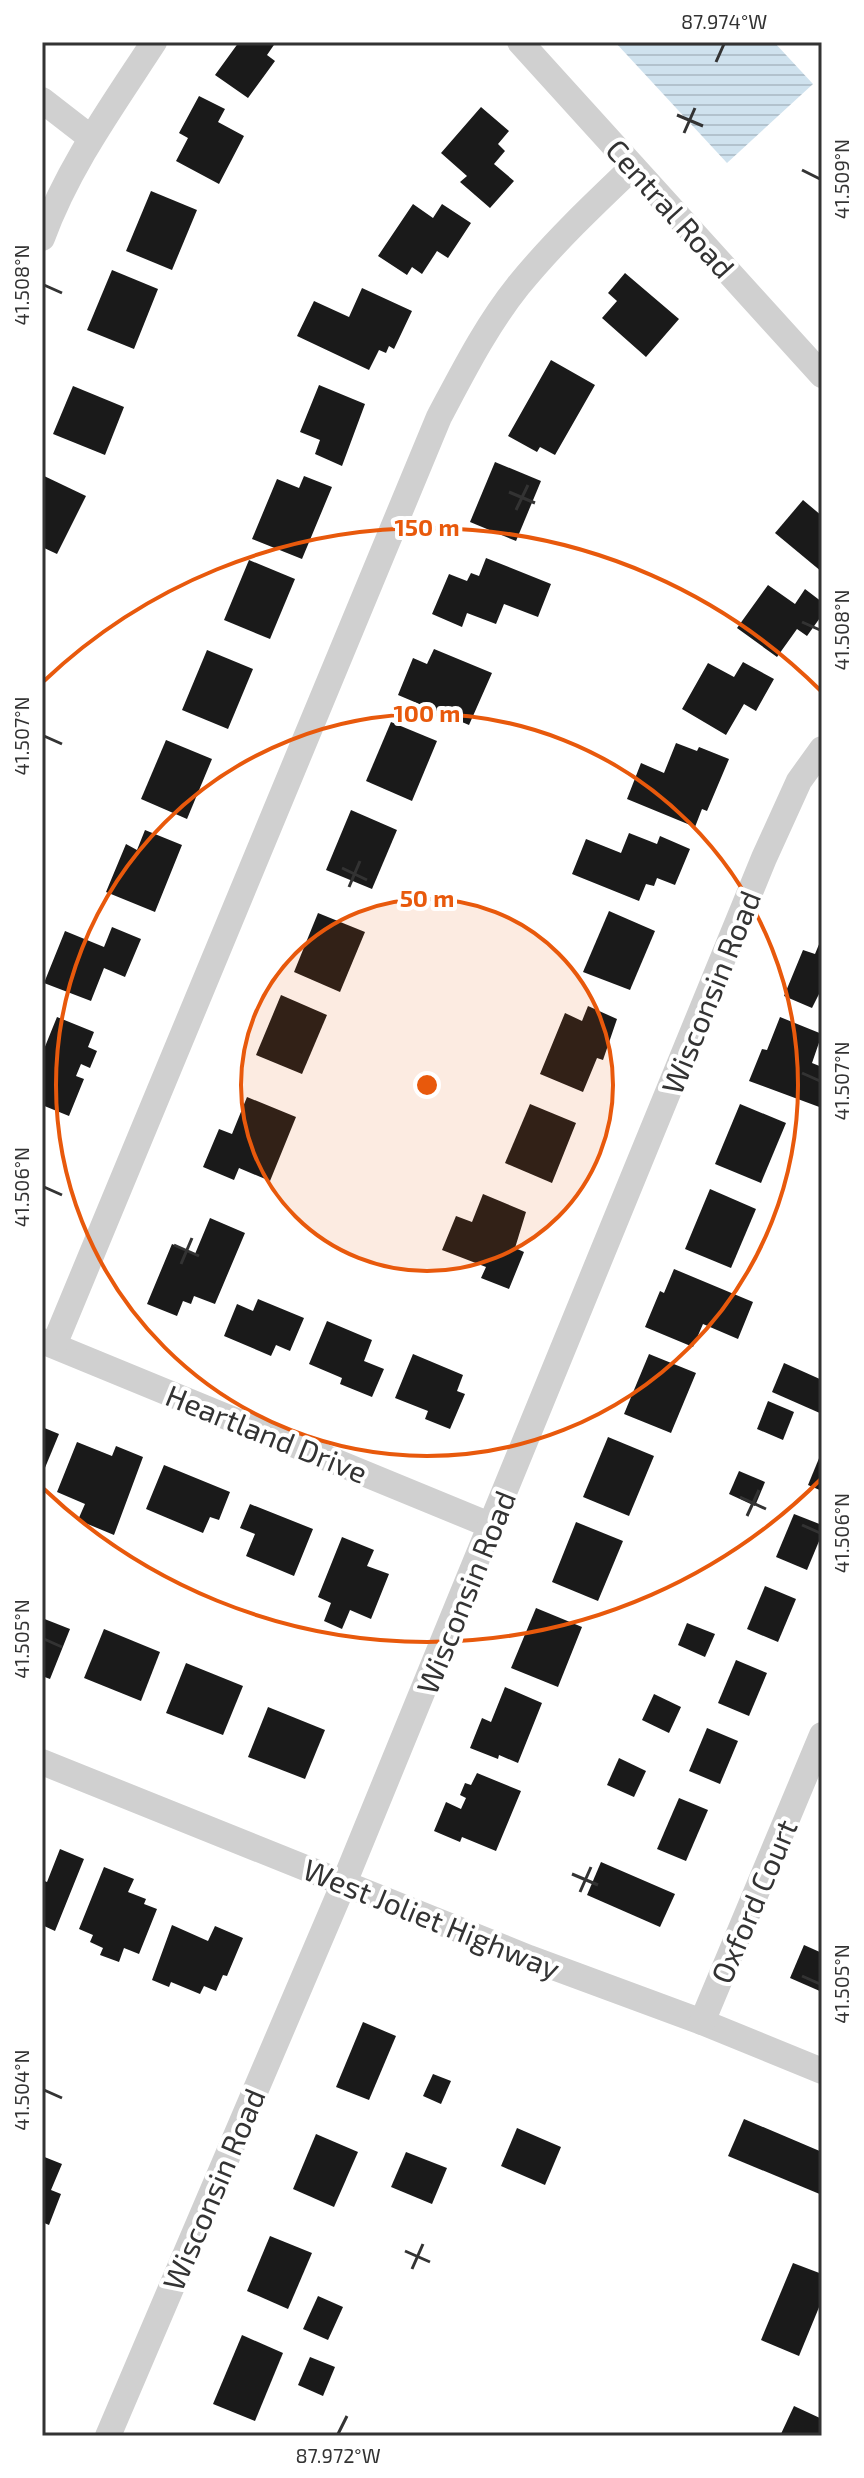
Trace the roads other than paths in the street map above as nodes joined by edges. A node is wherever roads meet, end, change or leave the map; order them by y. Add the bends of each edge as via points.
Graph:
1 (154, 42) edge
2 (520, 42) edge
3 (42, 100) edge
4 (91, 138) junction
5 (633, 167) junction
6 (42, 238) edge
7 (822, 375) edge
8 (822, 749) edge
9 (48, 1343) edge
10 (492, 1526) junction
11 (822, 1735) edge
12 (42, 1762) edge
13 (344, 1883) junction
14 (702, 2022) junction
15 (822, 2071) edge
16 (108, 2436) edge

1 - 4 street
2 - 5 street, Central Road
3 - 4 street
4 - 6 street
5 - 7 street, Central Road
5 - 9 street via 518,287 490,325 439,417
8 - 10 street, Wisconsin Road via 799,781 764,858
9 - 10 street, Heartland Drive
10 - 13 street, Wisconsin Road
11 - 14 street, Oxford Court
12 - 13 street, West Joliet Highway
13 - 14 street, West Joliet Highway
13 - 16 street, Wisconsin Road
14 - 15 street, West Joliet Highway

